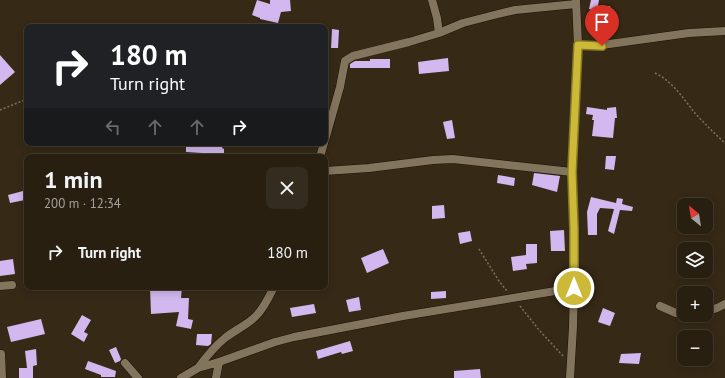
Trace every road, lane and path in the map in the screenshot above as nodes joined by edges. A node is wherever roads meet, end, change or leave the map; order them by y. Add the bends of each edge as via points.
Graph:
1 (432, 0) edge
2 (576, 2) edge
3 (725, 31) edge
4 (439, 33) junction
5 (578, 45) junction
6 (655, 73) dead end
7 (24, 100) edge
8 (0, 110) edge
9 (328, 129) edge
10 (725, 143) edge
11 (328, 171) edge
12 (572, 172) junction
13 (479, 249) dead end
14 (12, 285) dead end
15 (0, 286) edge
16 (574, 288) junction
17 (272, 290) edge
18 (513, 298) junction
19 (725, 304) edge
20 (660, 306) dead end
21 (713, 309) edge
22 (677, 313) edge
23 (1, 354) dead end
24 (219, 362) junction
25 (125, 363) dead end
26 (571, 365) junction
27 (198, 368) junction
28 (2, 378) edge
29 (138, 378) edge
30 (182, 378) edge
31 (216, 378) edge
32 (570, 378) edge

1 - 4 street
2 - 4 street via 515,10 463,23
2 - 5 street
3 - 5 street via 689,33 602,46
4 - 9 street via 345,60
5 - 12 street
6 - 10 path via 672,86
7 - 8 path
11 - 12 street via 453,159
12 - 16 street
13 - 18 path
14 - 15 street
16 - 18 street
16 - 26 street
17 - 27 street via 257,315 225,337
18 - 24 street via 317,332 275,342
18 - 26 path
19 - 21 street
20 - 22 street
23 - 28 street
24 - 27 street
24 - 31 street
25 - 29 street
26 - 32 street
27 - 30 street

